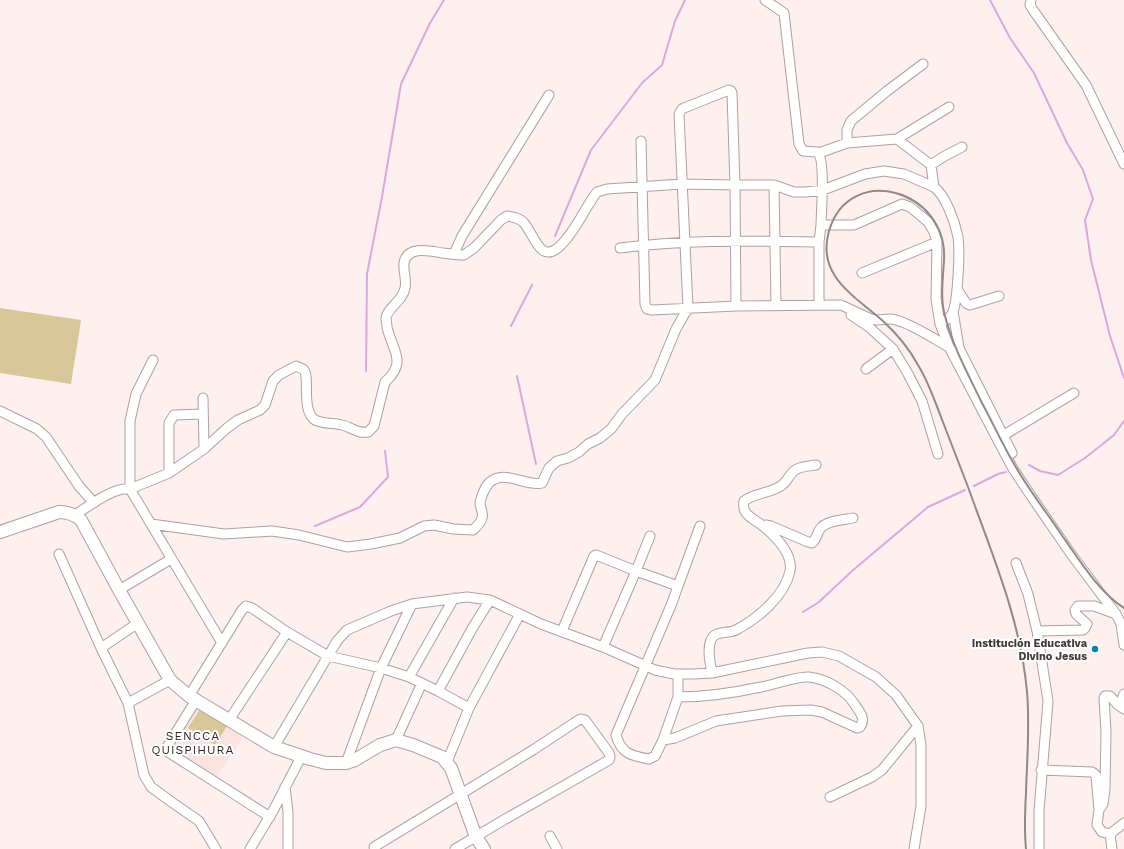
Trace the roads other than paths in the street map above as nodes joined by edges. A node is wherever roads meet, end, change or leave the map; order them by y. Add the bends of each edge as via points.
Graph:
1 (765, 0) edge
2 (1031, 0) edge
3 (923, 64) dead end
4 (549, 95) dead end
5 (949, 107) dead end
6 (897, 139) junction
7 (641, 141) dead end
8 (847, 143) junction
9 (962, 147) dead end
10 (819, 154) junction
11 (1124, 164) edge
12 (931, 165) junction
13 (682, 184) junction
14 (643, 185) junction
15 (735, 185) junction
16 (774, 185) junction
17 (934, 187) junction
18 (823, 190) junction
19 (821, 225) junction
20 (775, 241) junction
21 (735, 242) junction
22 (819, 242) junction
23 (937, 242) junction
24 (686, 243) junction
25 (644, 245) junction
26 (620, 248) dead end
27 (454, 254) junction
28 (862, 273) dead end
29 (957, 289) junction
30 (999, 296) dead end
31 (776, 305) junction
32 (819, 305) junction
33 (834, 305) junction
34 (736, 306) junction
35 (688, 308) junction
36 (953, 310) junction
37 (940, 324) junction
38 (949, 347) junction
39 (893, 349) junction
40 (153, 360) dead end
41 (866, 369) dead end
42 (1074, 393) dead end
43 (203, 398) dead end
44 (0, 411) edge
45 (203, 414) junction
46 (1003, 440) junction
47 (204, 450) junction
48 (1012, 453) dead end
49 (938, 454) dead end
50 (816, 466) dead end
51 (169, 473) junction
52 (130, 489) junction
53 (94, 503) junction
54 (75, 515) junction
55 (853, 518) dead end
56 (151, 524) junction
57 (700, 526) dead end
58 (763, 526) junction
59 (0, 532) edge
60 (650, 536) dead end
61 (60, 554) dead end
62 (171, 559) junction
63 (1016, 563) dead end
64 (636, 571) junction
65 (678, 586) junction
66 (119, 590) junction
67 (454, 598) junction
68 (490, 600) junction
69 (412, 604) junction
70 (520, 614) junction
71 (1116, 614) junction
72 (138, 623) junction
73 (562, 631) junction
74 (1037, 631) junction
75 (287, 632) junction
76 (222, 643) junction
77 (1124, 645) edge
78 (603, 647) junction
79 (101, 648) junction
80 (328, 656) junction
81 (645, 666) junction
82 (381, 668) junction
83 (712, 673) junction
84 (678, 674) junction
85 (409, 677) junction
86 (170, 680) junction
87 (422, 683) junction
88 (438, 691) junction
89 (1124, 694) edge
90 (678, 697) junction
91 (192, 698) junction
92 (128, 703) junction
93 (1124, 705) edge
94 (469, 708) junction
95 (1124, 709) edge
96 (229, 720) junction
97 (918, 726) junction
98 (396, 740) junction
99 (663, 740) junction
100 (274, 747) junction
101 (301, 756) junction
102 (447, 762) junction
103 (346, 763) junction
104 (1041, 770) junction
105 (285, 786) junction
106 (460, 795) junction
107 (830, 797) dead end
108 (1099, 810) junction
109 (270, 817) junction
110 (1124, 823) edge
111 (1110, 834) junction
112 (550, 836) dead end
113 (476, 837) junction
114 (374, 847) dead end
115 (216, 849) edge
116 (250, 849) edge
117 (288, 849) edge
118 (455, 849) edge
119 (484, 849) edge
120 (557, 849) edge
121 (914, 849) edge
122 (1039, 849) edge
123 (1112, 849) edge

1 - 10 street via 784,13 799,144 803,151
2 - 11 street via 1033,10 1086,85
3 - 8 street via 851,121 847,130
4 - 27 street via 462,236
5 - 6 street
6 - 8 street
6 - 12 street
7 - 14 street
8 - 10 street
9 - 12 street
10 - 18 street
12 - 17 street
13 - 14 street
13 - 15 street
13 - 15 street via 680,112 684,108 729,90 732,93
13 - 24 street
14 - 25 street
14 - 27 street via 597,192 576,226 560,247 553,250 541,250 524,222 516,217 507,216 474,248 464,255
15 - 16 street
15 - 21 street
16 - 18 street via 794,192
16 - 20 street
17 - 18 street via 904,174 884,171 865,174
17 - 29 street via 947,202 958,237
18 - 19 street
19 - 22 street
19 - 23 street via 854,225 902,204 910,207 928,222
20 - 21 street
20 - 22 street
20 - 31 street
21 - 24 street
21 - 34 street
22 - 32 street
23 - 28 street
23 - 37 street via 936,299
24 - 25 street
24 - 35 street
25 - 26 street
25 - 35 street via 647,308
27 - 47 street via 425,250 414,252 405,258 405,290 386,318 398,363 385,382 372,430 365,433 315,419 311,415 306,398 306,374 296,366 279,375 273,382 265,405 260,410 238,420
29 - 30 street via 970,305
29 - 36 street
31 - 32 street
31 - 34 street
32 - 33 street
33 - 38 street via 841,305 874,320 897,320
33 - 39 street via 869,326
34 - 35 street
35 - 56 street via 676,329 655,380 611,429 568,458 557,461 549,468 542,483 536,485 512,478 498,478 489,483 480,503 483,516 473,530 424,526 400,538 347,547 272,531 224,534
36 - 37 street
36 - 46 street via 959,348
37 - 38 street
38 - 46 street
39 - 41 street
39 - 49 street via 922,401
40 - 52 street via 136,394 130,421
42 - 46 street
43 - 45 street
44 - 53 street via 37,429 46,437 79,486
45 - 47 street
45 - 51 street via 174,415 171,418
46 - 48 street
46 - 71 street via 1024,486
47 - 51 street
50 - 58 street via 796,469 784,484 744,501 748,515
51 - 52 street
52 - 53 street via 120,489
52 - 56 street
53 - 54 street
54 - 59 main road via 59,512
54 - 66 main road via 81,520
55 - 58 street via 826,524 820,528 816,540 812,543 771,526
56 - 62 street
57 - 65 street
58 - 83 street via 789,557 790,572 776,600 760,614 734,631 717,634 711,639 709,646
60 - 64 street
61 - 79 street
62 - 66 street
62 - 76 street
63 - 74 street via 1028,594
64 - 65 street
64 - 73 street via 595,555
64 - 78 street
65 - 81 street
66 - 72 main road
67 - 68 street
67 - 69 street
67 - 85 street
68 - 70 street
68 - 88 street
69 - 80 street via 347,630
69 - 82 street
70 - 73 street
70 - 94 street
71 - 74 street via 1094,606 1078,606 1076,614 1087,624 1083,630
71 - 77 street via 1121,624
72 - 79 street
72 - 86 main road
73 - 78 street
74 - 104 street via 1048,701
75 - 76 street via 246,606
75 - 80 street
75 - 96 street
76 - 91 street
78 - 81 street
79 - 92 street
80 - 82 street
80 - 100 street
81 - 84 street
81 - 99 street via 616,735 621,749 632,756 649,760 655,756
82 - 85 street
82 - 103 street
83 - 84 street
83 - 97 street via 808,653 830,653 882,681 904,705
84 - 90 street
85 - 87 street
86 - 91 main road
86 - 92 street
87 - 88 street
87 - 98 street
88 - 94 street
89 - 93 street
90 - 99 street
90 - 99 street via 704,697 737,692 808,677 823,681 847,694 862,715 863,721 857,728 822,712 782,711 716,721 675,738
91 - 96 main road
91 - 109 street via 167,747 168,752
92 - 115 street via 144,775 151,787 199,821
94 - 102 street
95 - 108 street via 1110,696 1105,696 1105,789 1103,804
96 - 100 main road
97 - 107 street via 882,770 872,778
97 - 121 street via 921,745 921,806
98 - 102 main road via 442,757
98 - 103 main road via 380,745
100 - 101 main road
101 - 103 main road via 326,763
101 - 105 street
102 - 106 main road
104 - 108 street via 1092,772 1096,775
104 - 122 street
105 - 109 street
105 - 117 street
106 - 113 main road
106 - 113 street via 581,719 585,720 609,753 610,757 604,764
106 - 114 street
108 - 111 street via 1098,827 1104,834
109 - 116 street
110 - 111 street
111 - 123 street
112 - 120 street
113 - 118 street
113 - 119 main road

